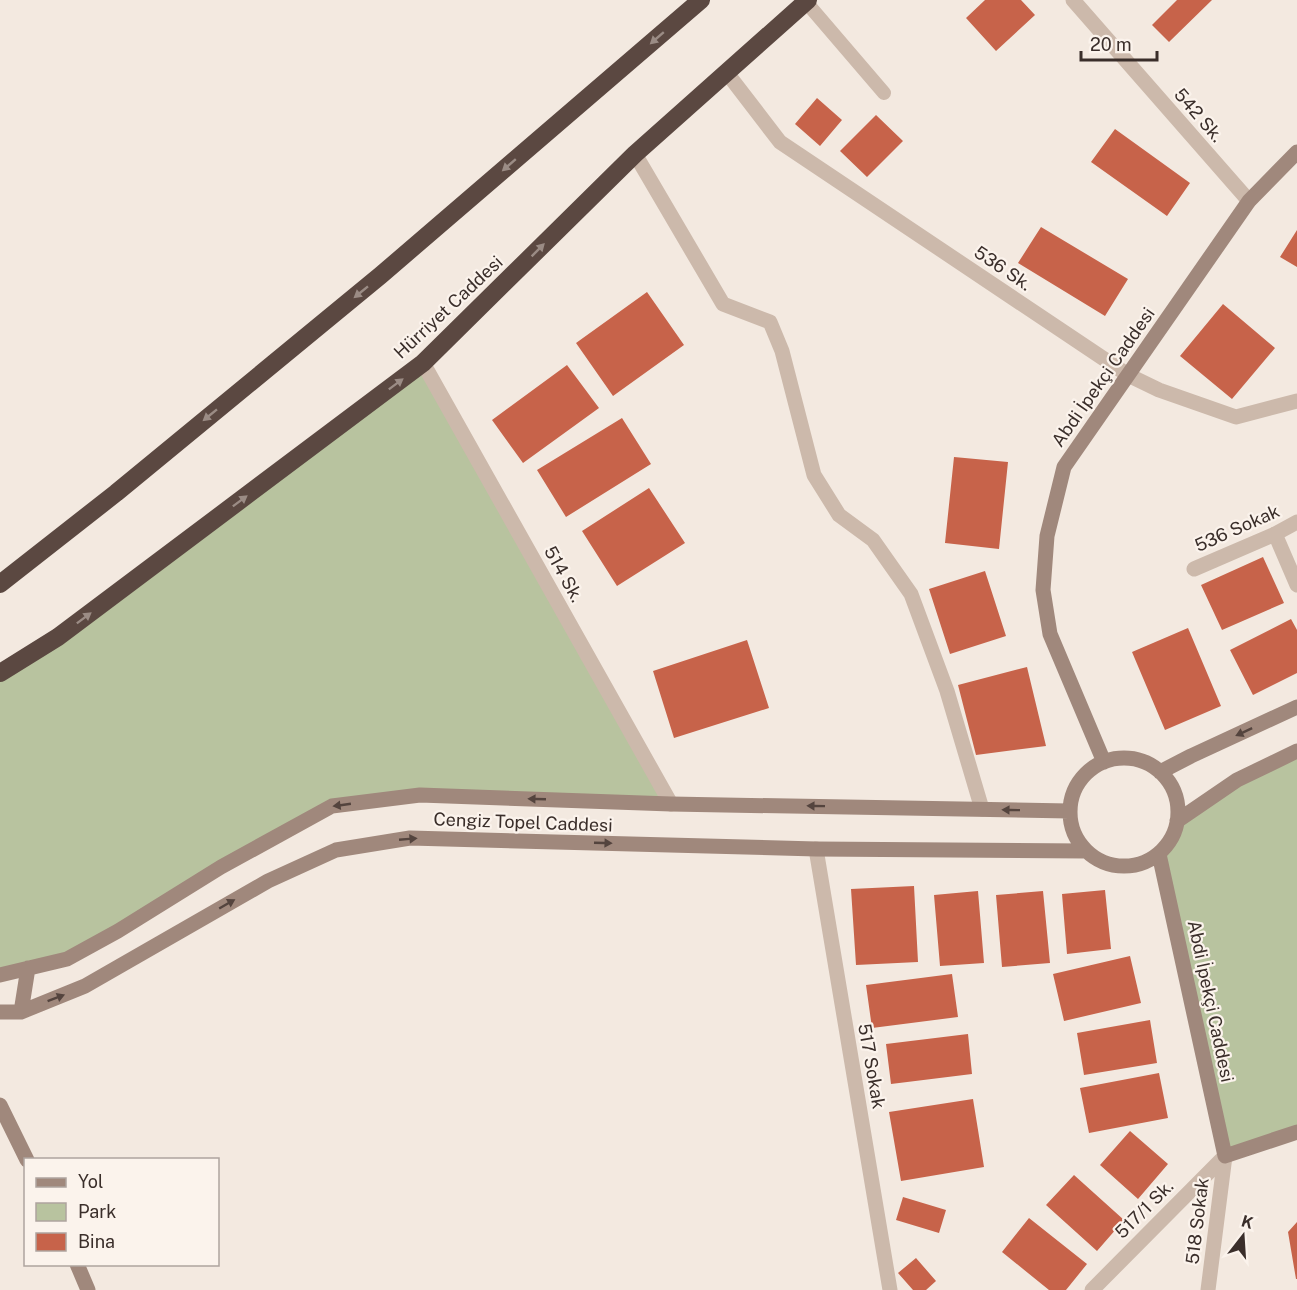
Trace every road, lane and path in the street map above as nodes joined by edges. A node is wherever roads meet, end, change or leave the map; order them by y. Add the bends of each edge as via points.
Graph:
1 (701, 0) edge
2 (1073, 0) edge
3 (807, 1) edge
4 (727, 73) junction
5 (884, 93) dead end
6 (1297, 152) edge
7 (635, 154) junction
8 (1249, 201) junction
9 (423, 363) junction
10 (1128, 375) junction
11 (1297, 401) edge
12 (1297, 522) edge
13 (1275, 534) junction
14 (1194, 569) dead end
15 (0, 584) edge
16 (1297, 585) edge
17 (58, 637) junction
18 (0, 673) edge
19 (0, 681) edge
20 (1297, 707) edge
21 (1297, 751) edge
22 (1104, 762) junction
23 (1160, 772) junction
24 (671, 804) junction
25 (982, 809) junction
26 (1069, 811) junction
27 (1177, 821) junction
28 (816, 849) junction
29 (1085, 851) junction
30 (1159, 854) junction
31 (28, 968) junction
32 (0, 975) edge
33 (0, 1012) edge
34 (21, 1012) junction
35 (0, 1105) edge
36 (1297, 1132) edge
37 (1225, 1156) junction
38 (26, 1158) edge
39 (77, 1266) edge
40 (88, 1290) edge
41 (890, 1290) edge
42 (1092, 1290) edge
43 (1208, 1290) edge

1 -> 15 highway via 381,275
2 - 8 street, 542 Sk.
3 - 4 highway, Hürriyet Caddesi
3 - 5 lane
4 - 7 highway, Hürriyet Caddesi
4 - 10 street, 536 Sk. via 780,142
6 - 8 street, Abdi İpekçi Caddesi
9 -> 7 highway, Hürriyet Caddesi
7 - 25 street via 723,304 770,322 782,351 814,475 839,515 873,540 911,594 947,691
8 - 10 street, Abdi İpekçi Caddesi
17 -> 9 highway, Hürriyet Caddesi
9 - 24 street, 514 Sk.
10 - 11 street, 536 Sk. via 1236,417
10 - 22 street, Abdi İpekçi Caddesi via 1064,468 1047,536 1043,590 1050,634
12 - 13 street, 536 Sokak
13 - 14 street, 536 Sokak
13 - 16 street
17 - 18 highway, Hürriyet Caddesi
17 - 19 street
20 -> 23 street
21 - 27 street via 1237,780
22 - 23 street via 1134,759
22 - 26 street via 1079,781
23 - 27 street via 1177,803
25 -> 24 street, Cengiz Topel Caddesi
24 -> 31 street, Cengiz Topel Caddesi via 420,795 332,806 67,959
26 -> 25 street, Cengiz Topel Caddesi
26 - 29 street via 1076,839
27 - 30 street via 1174,833
28 - 29 street, Cengiz Topel Caddesi
34 -> 28 street, Cengiz Topel Caddesi via 85,986 268,881 336,850 410,838
28 - 41 street, 517 Sokak
29 - 30 street, Cengiz Topel Caddesi via 1113,866 1130,866
30 - 37 street, Abdi İpekçi Caddesi
31 - 32 street, Cengiz Topel Caddesi
31 - 34 street
33 - 34 street, Cengiz Topel Caddesi
35 - 38 street
36 - 37 street
37 - 42 street, 517/1 Sk.
37 - 43 street, 518 Sokak
39 - 40 street

